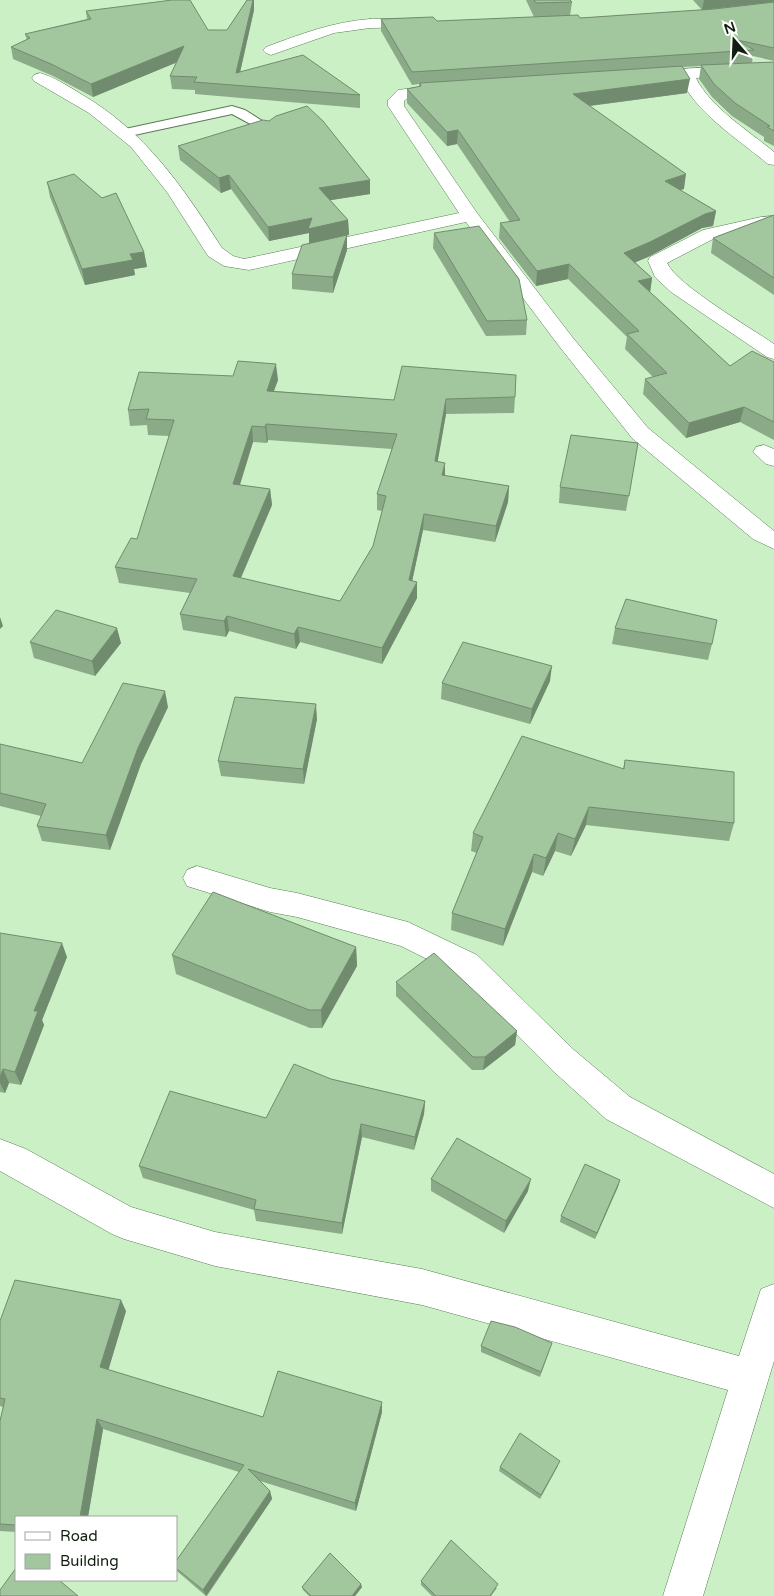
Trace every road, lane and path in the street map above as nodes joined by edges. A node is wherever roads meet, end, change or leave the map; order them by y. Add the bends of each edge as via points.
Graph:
1 (429, 23) edge
2 (272, 50) dead end
3 (774, 68) edge
4 (687, 74) junction
5 (628, 77) edge
6 (40, 78) dead end
7 (459, 88) edge
8 (269, 129) edge
9 (125, 133) junction
10 (774, 160) edge
11 (470, 216) junction
12 (774, 221) edge
13 (774, 353) edge
14 (774, 541) edge
15 (197, 878) dead end
16 (0, 1155) edge
17 (774, 1192) edge
18 (774, 1302) edge
19 (751, 1378) junction
20 (683, 1596) edge

1 - 2 street via 347,26 322,31
3 - 4 street
4 - 5 street
4 - 10 street via 695,92 706,104
6 - 9 street via 92,107
7 - 11 street via 404,93 396,100 396,106
8 - 9 lane via 232,110
9 - 11 street via 156,166 215,252 237,265
11 - 14 street via 640,433 761,534
12 - 13 street via 709,234 657,261 662,273 678,288
15 - 17 street via 408,935 466,964 563,1060 618,1108
16 - 19 street via 124,1222 206,1247 422,1287
18 - 19 street
19 - 20 street

